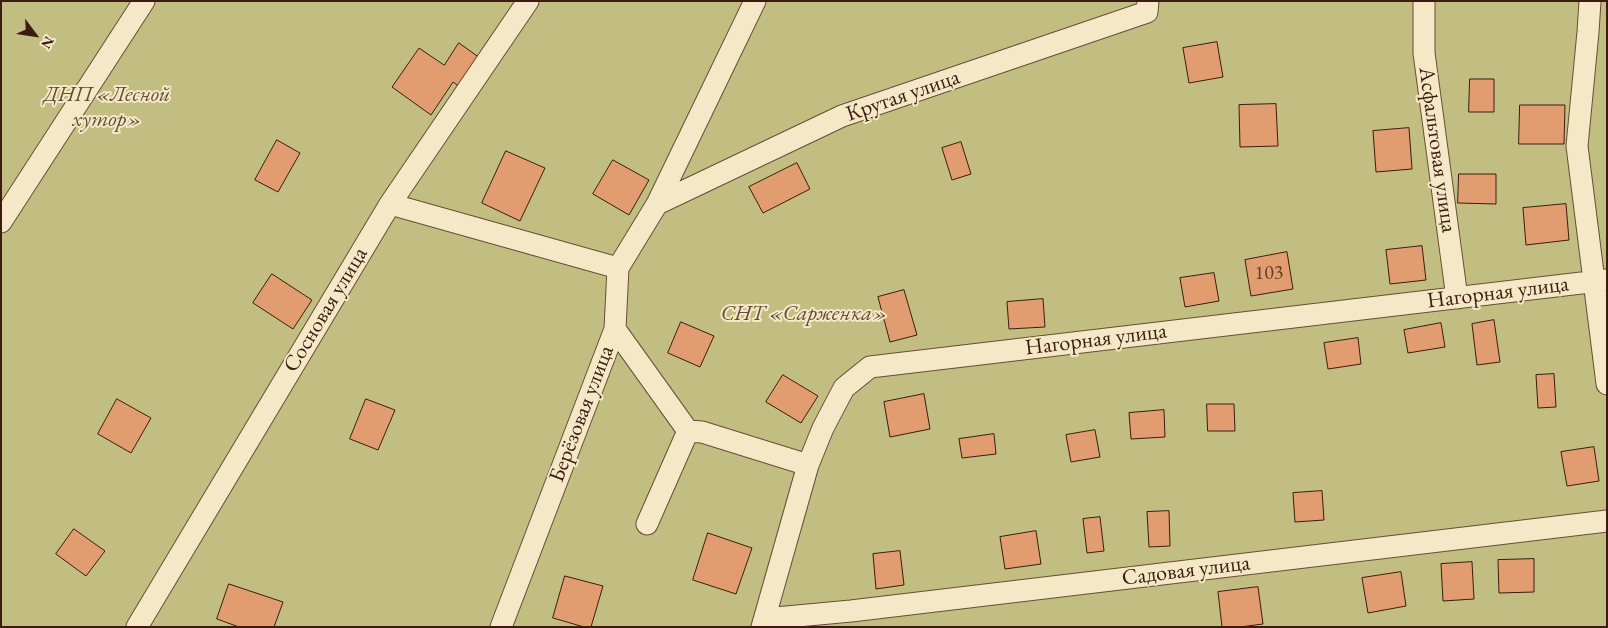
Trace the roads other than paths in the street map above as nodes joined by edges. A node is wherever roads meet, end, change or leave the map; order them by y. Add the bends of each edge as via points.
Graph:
1 (144, 1) edge
2 (528, 1) edge
3 (755, 1) edge
4 (1148, 1) edge
5 (1424, 1) edge
6 (1590, 1) edge
7 (390, 204) junction
8 (657, 204) junction
9 (1, 222) edge
10 (618, 268) junction
11 (1600, 281) edge
12 (1456, 298) junction
13 (615, 329) junction
14 (1607, 384) edge
15 (688, 432) junction
16 (808, 465) junction
17 (1607, 521) edge
18 (647, 524) dead end
19 (764, 623) edge
20 (137, 627) edge
21 (500, 627) edge

1 - 9 street
2 - 7 street, Сосновая улица
3 - 8 street, Берёзовая улица
4 - 8 street, Крутая улица via 1147,12 842,116
5 - 12 street, Асфальтовая улица via 1424,53
6 - 11 street via 1577,146
7 - 10 street
7 - 20 street, Сосновая улица
8 - 10 street, Берёзовая улица
10 - 13 street, Берёзовая улица
11 - 12 street, Нагорная улица
11 - 14 street
12 - 16 street, Нагорная улица via 870,367 844,388
13 - 15 street
13 - 21 street, Берёзовая улица
15 - 16 street via 702,432
15 - 18 street
16 - 19 street, Нагорная улица
17 - 19 street, Садовая улица

